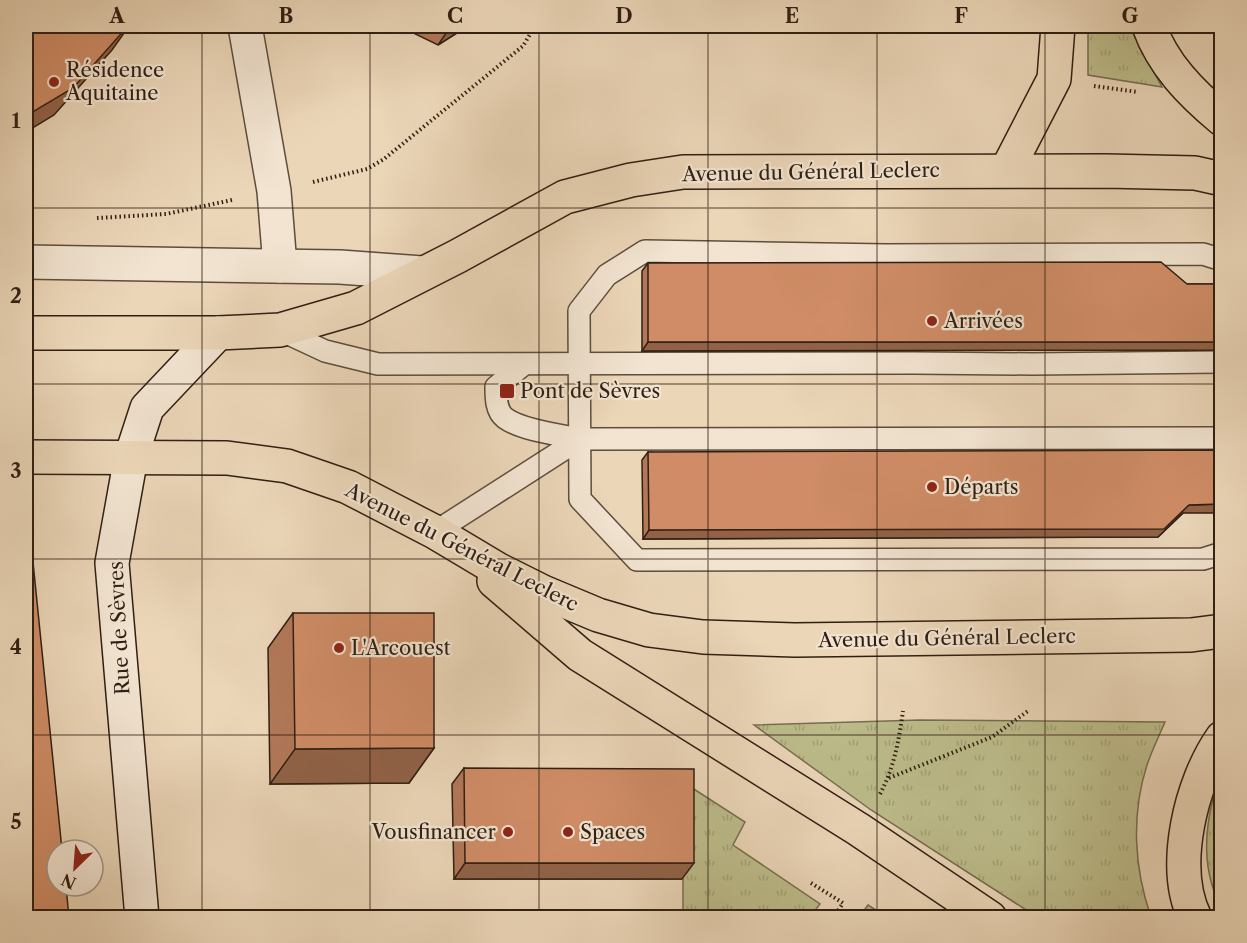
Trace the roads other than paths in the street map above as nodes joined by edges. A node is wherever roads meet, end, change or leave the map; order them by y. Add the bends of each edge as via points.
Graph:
1 (245, 26) edge
2 (1058, 26) edge
3 (1149, 26) edge
4 (1221, 119) edge
5 (1007, 170) junction
6 (1221, 178) edge
7 (1221, 260) edge
8 (26, 262) edge
9 (280, 266) junction
10 (422, 273) junction
11 (280, 330) junction
12 (26, 333) edge
13 (218, 333) junction
14 (1221, 362) edge
15 (523, 365) junction
16 (579, 365) junction
17 (1221, 438) edge
18 (579, 439) junction
19 (26, 457) edge
20 (131, 457) junction
21 (435, 532) junction
22 (1221, 552) edge
23 (1221, 631) edge
24 (1221, 738) edge
25 (142, 918) edge
26 (990, 918) edge
27 (1195, 918) edge

1 - 9 street via 274,191
2 - 5 main road via 1054,78
3 - 4 main road via 1183,85
5 - 6 main road, Avenue du Général Leclerc via 1195,173
5 - 10 main road, Avenue du Général Leclerc via 717,171 631,180 565,196
7 - 16 lane via 1203,254 645,251 607,275 579,311
8 - 9 street, Avenue du Général Leclerc
9 - 10 street, Avenue du Général Leclerc
10 - 11 main road, Avenue du Général Leclerc via 356,308
11 - 13 main road, Avenue du Général Leclerc
11 - 15 lane via 325,351 378,364
12 - 13 main road, Avenue du Général Leclerc
13 - 20 street, Rue de Sèvres via 147,408
14 - 16 lane
15 - 16 lane
15 - 18 lane via 496,387 496,404 504,418 538,432
16 - 18 lane
17 - 18 lane
18 - 21 lane
18 - 22 lane via 580,499 637,560 1191,559
19 - 20 main road, Avenue du Général Leclerc
20 - 21 main road, Avenue du Général Leclerc via 227,458 287,466 348,487
20 - 25 street, Rue de Sèvres via 112,563
21 - 23 main road, Avenue du Général Leclerc via 496,569 598,615 649,630 703,638 1191,635
21 - 26 main road via 580,655 819,804
24 - 27 main road via 1203,772 1187,825 1183,859

